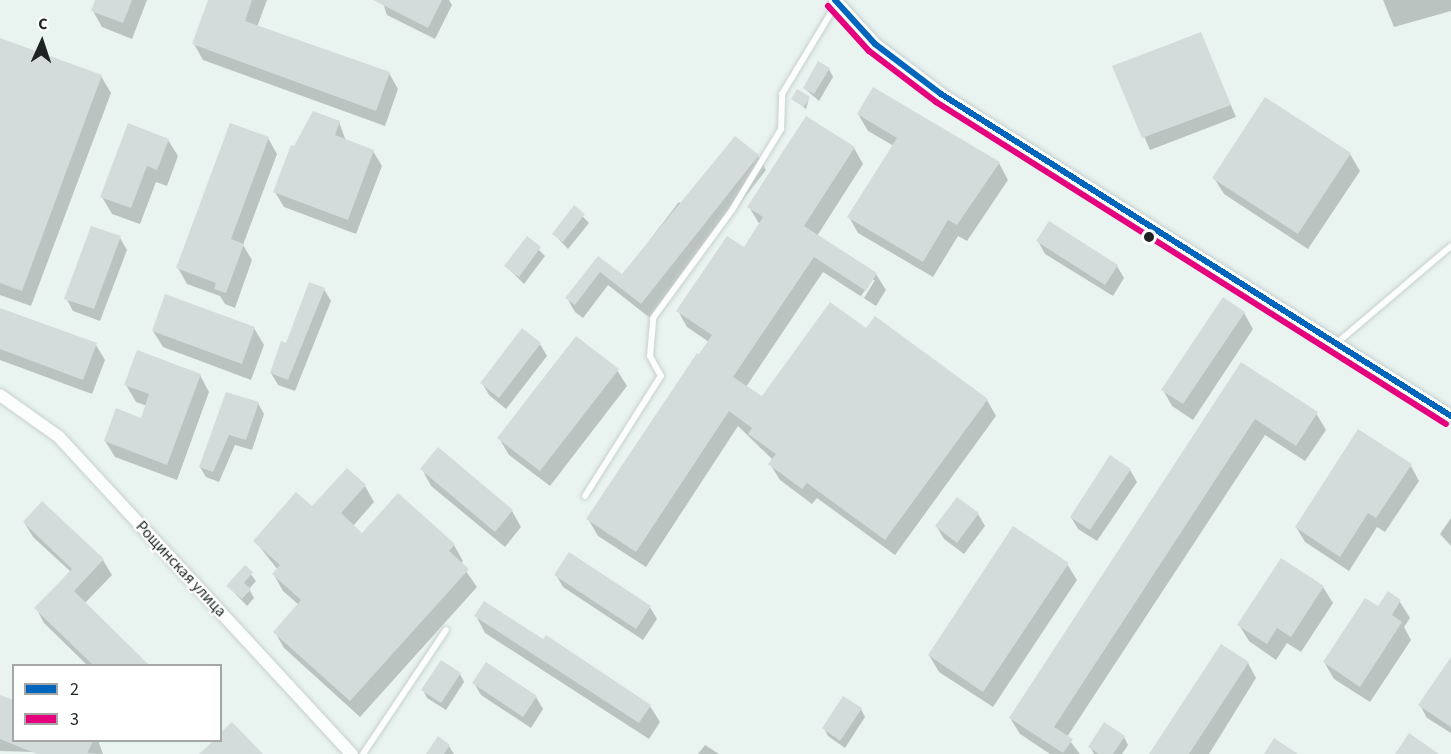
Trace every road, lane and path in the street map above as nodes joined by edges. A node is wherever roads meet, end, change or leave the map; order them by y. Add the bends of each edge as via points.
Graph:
1 (836, 1) edge
2 (1451, 246) edge
3 (1338, 342) junction
4 (0, 395) edge
5 (1451, 416) edge
6 (585, 496) dead end
7 (446, 630) dead end
8 (352, 754) edge
9 (363, 754) edge

1 - 3 street via 875,44 941,94
1 - 6 lane via 782,94 781,129 732,210 653,318 650,356 661,376
2 - 3 lane
3 - 5 street
4 - 8 street, Рощинская улица via 59,437
7 - 9 lane

